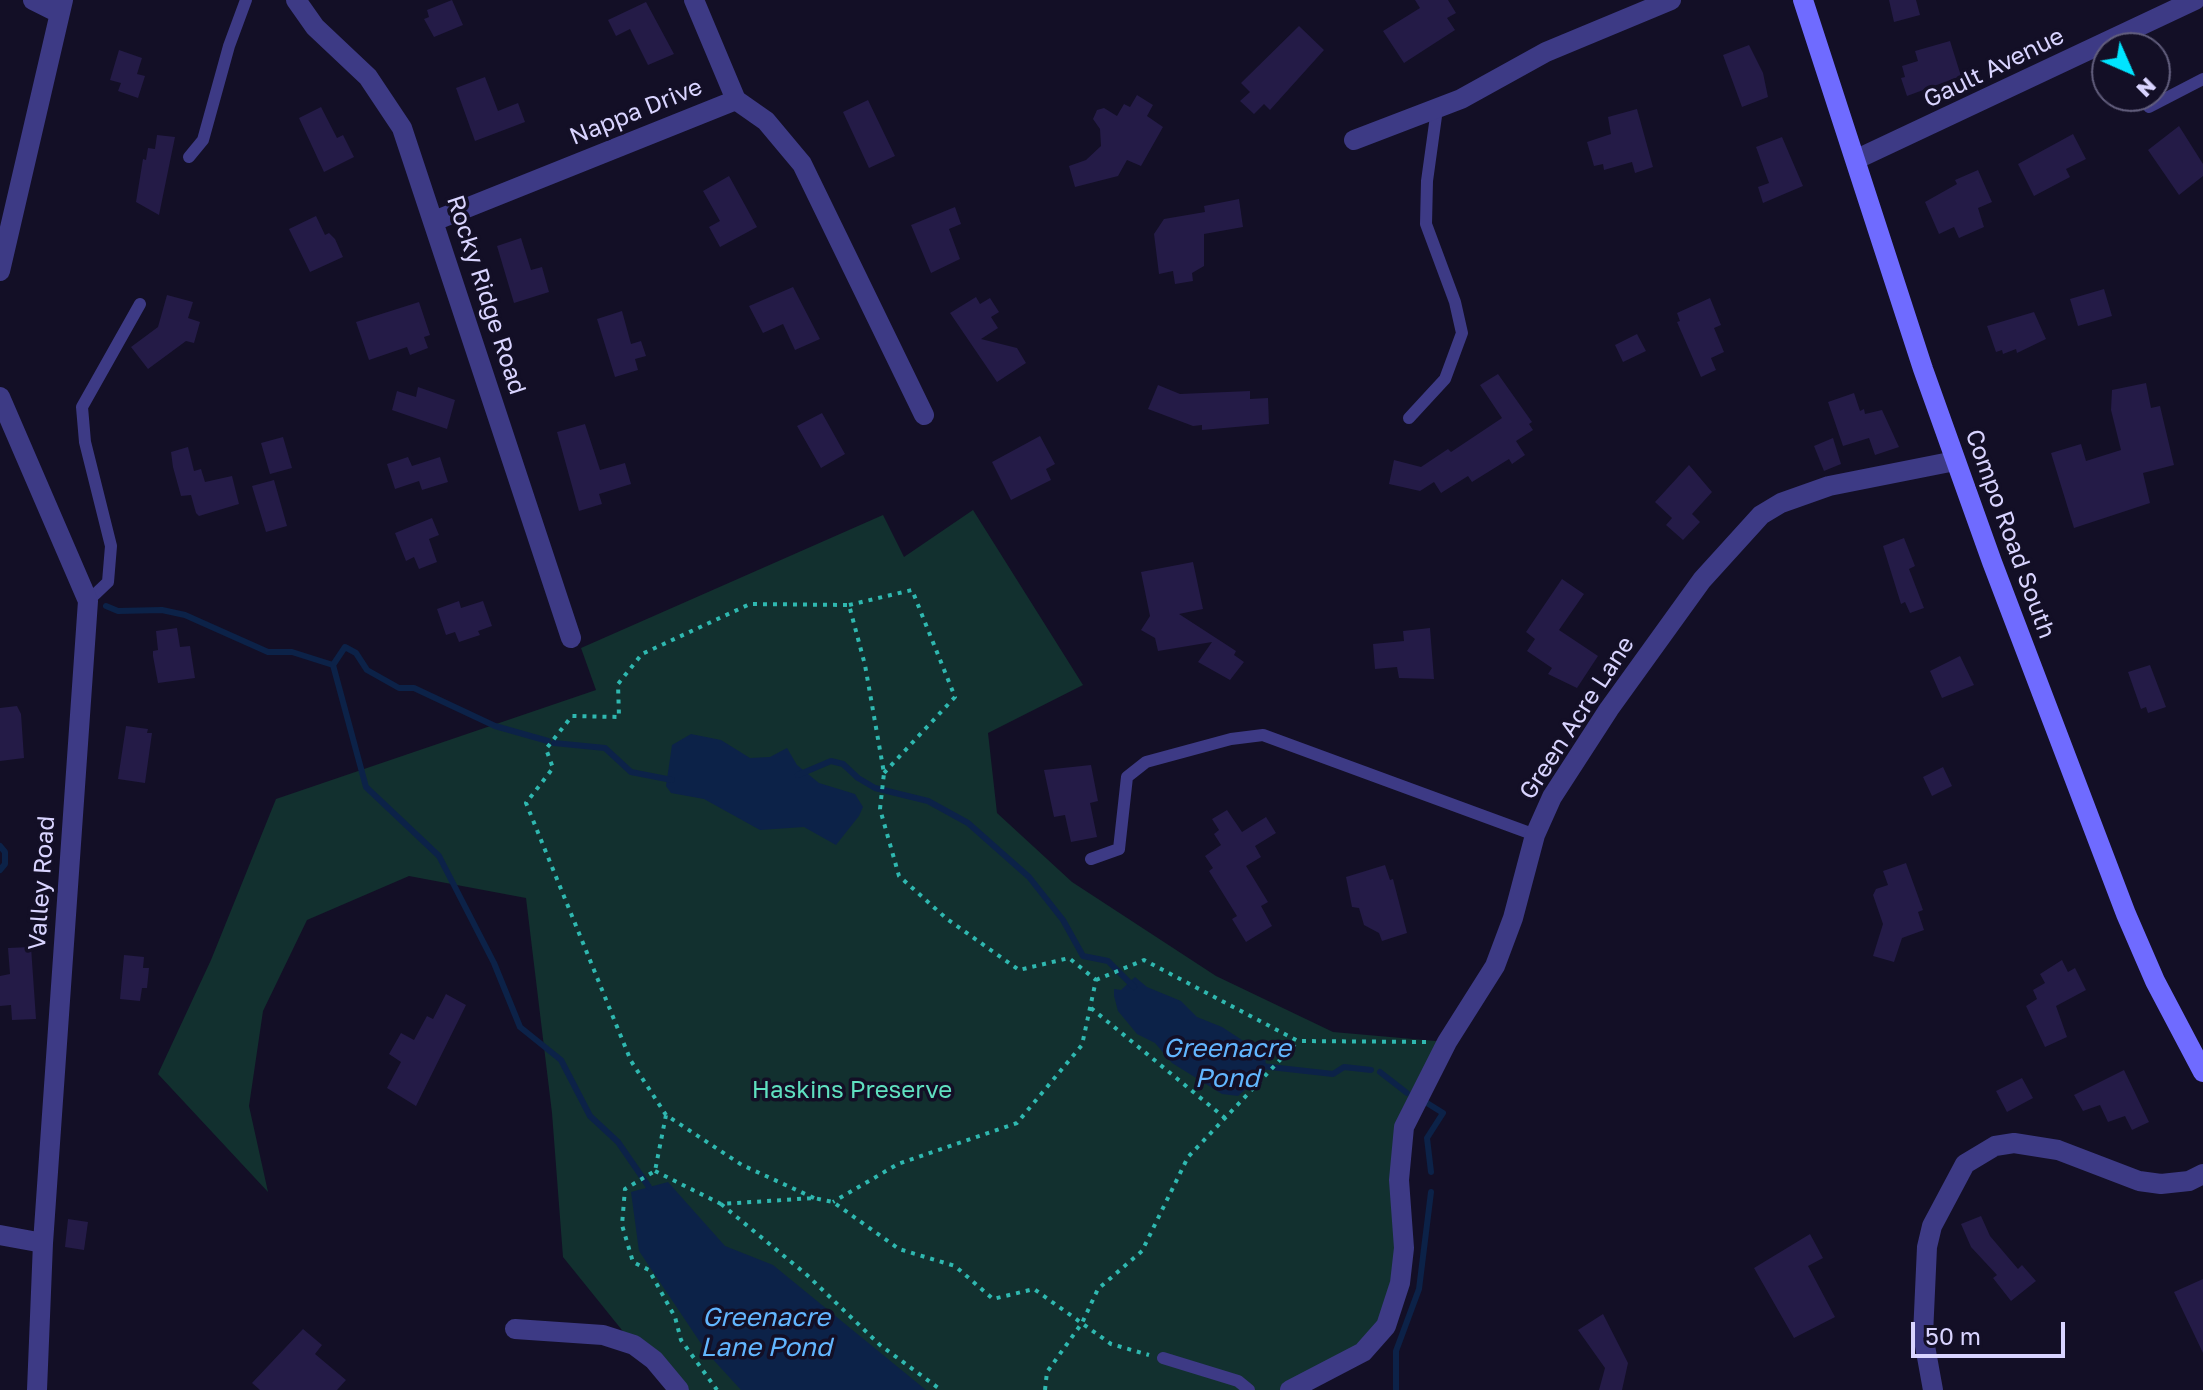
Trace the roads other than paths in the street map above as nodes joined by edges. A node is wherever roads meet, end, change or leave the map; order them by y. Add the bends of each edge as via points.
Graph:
1 (33, 0) edge
2 (246, 0) edge
3 (296, 0) edge
4 (694, 0) edge
5 (1671, 0) edge
6 (1803, 0) edge
7 (2195, 0) edge
8 (61, 6) edge
9 (2203, 79) edge
10 (2171, 96) edge
11 (736, 100) junction
12 (1437, 109) junction
13 (1354, 140) dead end
14 (189, 157) dead end
15 (1857, 159) junction
16 (434, 221) junction
17 (0, 271) edge
18 (140, 304) dead end
19 (0, 397) edge
20 (924, 415) dead end
21 (1409, 418) dead end
22 (1955, 461) junction
23 (88, 601) junction
24 (571, 638) dead end
25 (1535, 835) junction
26 (1091, 859) dead end
27 (2203, 1072) edge
28 (2203, 1174) edge
29 (0, 1235) edge
30 (43, 1243) junction
31 (515, 1329) dead end
32 (1163, 1358) road end
33 (37, 1390) edge
34 (679, 1390) edge
35 (1249, 1390) edge
36 (1290, 1390) edge
37 (1933, 1390) edge

1 - 8 street
2 - 14 lane via 203,140
3 - 16 street, Rocky Ridge Road via 315,27 368,77 402,128
4 - 11 street
5 - 12 street via 1546,52
6 - 15 main road, Compo Road South
7 - 15 street, Gault Avenue
8 - 17 street
9 - 10 lane
11 - 16 street, Nappa Drive
11 - 20 street, Nappa Drive via 766,121 802,164
12 - 13 street
12 - 21 lane via 1426,224 1462,333 1445,379
15 - 22 main road, Compo Road South
16 - 24 street, Rocky Ridge Road
18 - 23 lane via 82,407 85,442 111,546 111,575
19 - 23 street, Valley Road
22 - 25 street, Green Acre Lane via 1805,493 1753,522 1702,580 1609,709 1552,797
22 - 27 main road, Compo Road South via 2126,914
23 - 30 street, Valley Road
25 - 26 lane via 1263,735 1146,762 1127,777 1119,849
25 - 36 street, Green Acre Lane via 1495,966 1447,1042 1404,1127 1399,1180 1404,1248 1386,1326 1363,1352
28 - 37 street via 2189,1181 2139,1181 2058,1150 2014,1143 1981,1152 1965,1164 1936,1217 1927,1247 1923,1335
29 - 30 street
30 - 33 street, Valley Road
31 - 34 street via 603,1335 634,1345
32 - 35 lane via 1238,1381

